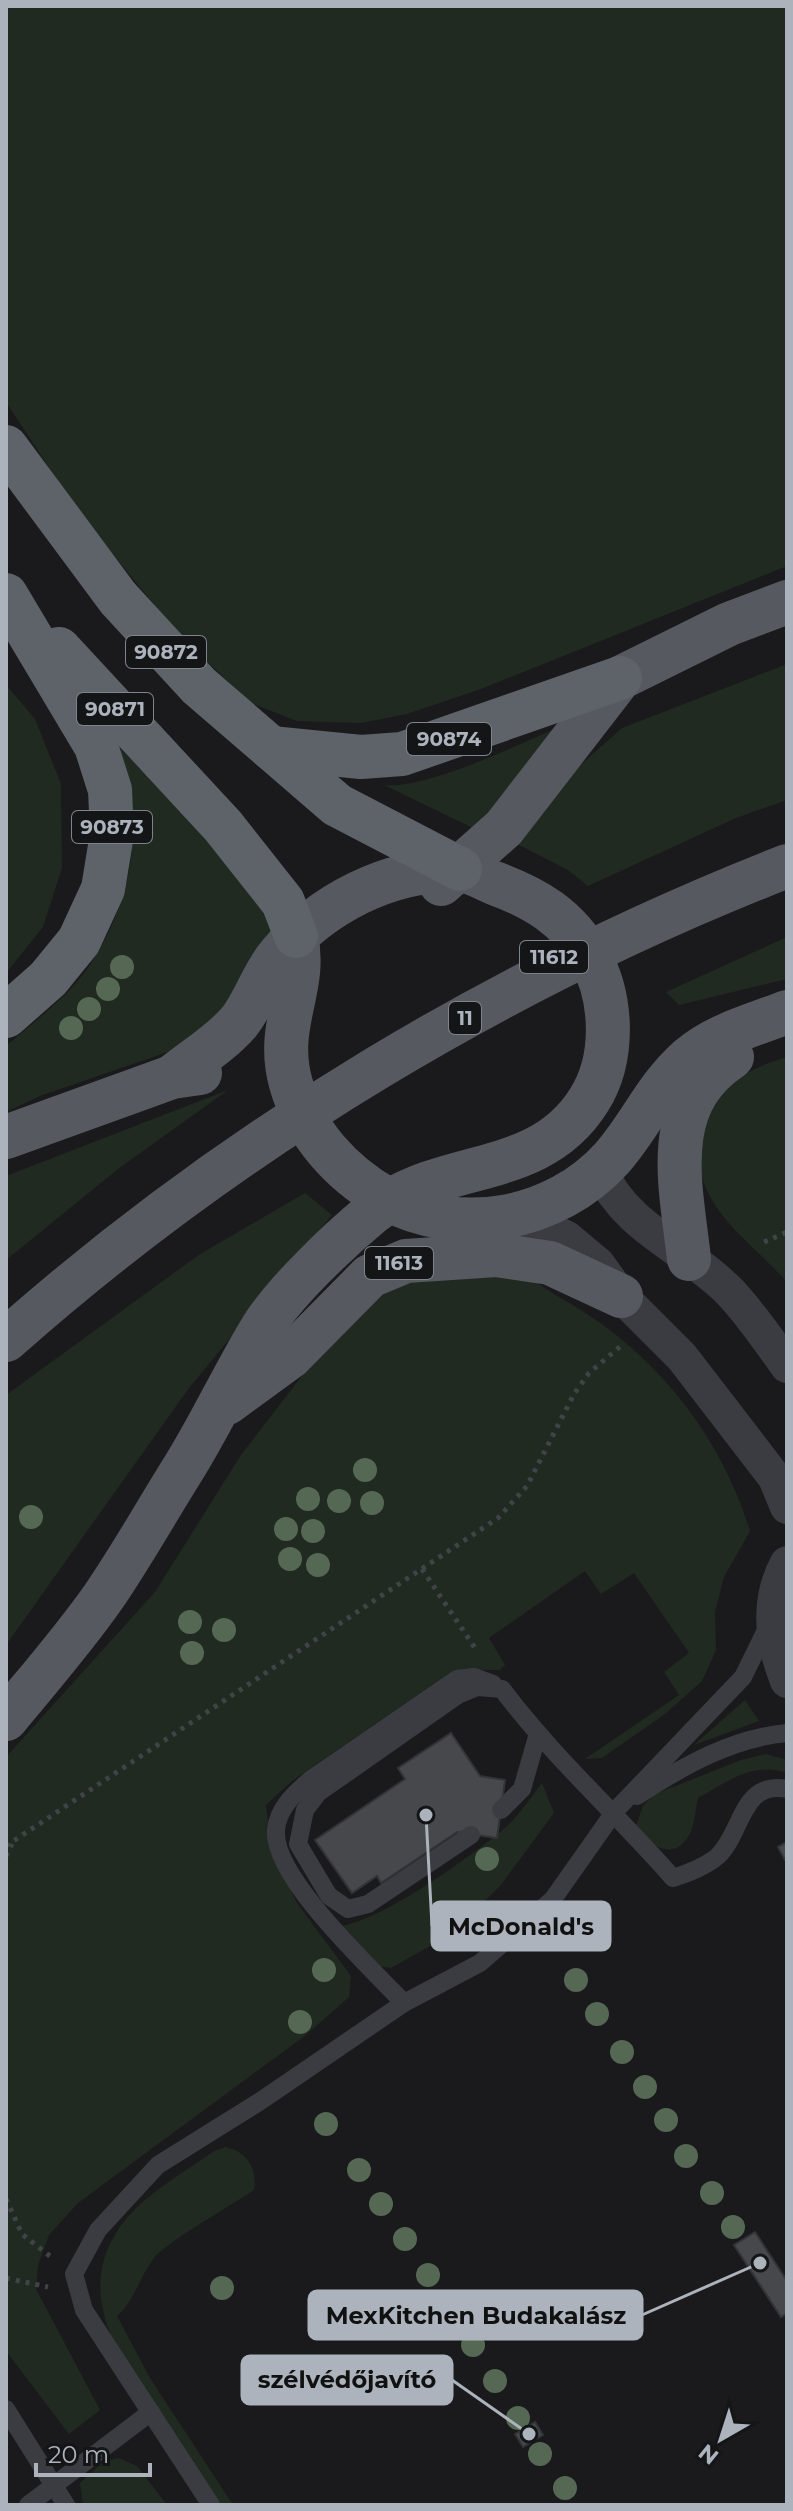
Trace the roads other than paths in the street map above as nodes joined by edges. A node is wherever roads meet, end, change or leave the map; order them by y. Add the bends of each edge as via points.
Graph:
1 (6, 447) edge
2 (6, 593) edge
3 (787, 602) edge
4 (620, 678) junction
5 (271, 748) junction
6 (472, 860) junction
7 (783, 867) edge
8 (391, 911) junction
9 (312, 934) junction
10 (294, 994) junction
11 (787, 1005) edge
12 (787, 1012) edge
13 (6, 1016) edge
14 (787, 1021) edge
15 (172, 1077) junction
16 (613, 1095) junction
17 (6, 1137) edge
18 (588, 1156) junction
19 (415, 1200) junction
20 (500, 1206) junction
21 (689, 1259) junction
22 (621, 1296) junction
23 (6, 1340) edge
24 (787, 1366) edge
25 (221, 1407) junction
26 (787, 1507) edge
27 (787, 1563) edge
28 (771, 1618) junction
29 (787, 1681) edge
30 (502, 1689) junction
31 (6, 1719) edge
32 (787, 1733) edge
33 (537, 1737) junction
34 (787, 1789) edge
35 (501, 1810) dead end
36 (615, 1811) junction
37 (471, 1835) dead end
38 (404, 2003) junction
39 (6, 2409) edge
40 (151, 2412) junction
41 (54, 2485) junction
42 (28, 2505) edge
43 (66, 2505) edge
44 (211, 2505) edge

1 - 5 highway, 90872 via 118,598 199,686
2 - 9 highway, 90871 via 223,826
2 - 13 highway, 90873 via 100,755 112,800 103,889 79,941 48,979
3 - 4 main road, 11612 via 729,624
4 - 5 highway, 90874 via 402,754 361,757
4 - 6 main road, 11612
5 - 6 highway, 90872 via 337,805 388,835
6 - 8 main road, 11612
6 - 9 main road, 11612 via 341,901
6 - 16 main road, 11612 via 537,900 586,949 607,1005 605,1062
7 - 23 main road, 11 via 440,1030 345,1088 173,1207
8 - 9 main road, 11612
8 - 18 main road, 11612 via 436,903 475,907 520,923 543,943 568,977 577,1002 578,1036 565,1100
9 - 10 main road
9 - 15 main road, 11612 via 276,958 236,1026
9 - 19 main road, 11612 via 327,976 311,1045 320,1088 345,1132 395,1173
10 - 15 main road, 11612 via 270,1031 243,1058 223,1069
10 - 19 main road via 286,1061 307,1121 346,1171
11 - 16 main road via 712,1013 655,1053
12 - 18 main road via 718,1039 691,1056
14 - 21 main road via 718,1068 687,1107 679,1149
15 - 17 main road, 11612
16 - 18 main road, 11612
18 - 19 main road, 11612 via 519,1159
18 - 20 main road, 11612 via 535,1181
18 - 21 street via 671,1225
18 - 21 street via 600,1212 637,1245
19 - 20 main road, 11612
19 - 25 main road, 11613 via 339,1243 261,1329
20 - 22 street via 567,1238 598,1264
21 - 24 street via 729,1291
22 - 25 main road, 11613 via 550,1263 496,1255 406,1261 370,1276 290,1357
22 - 26 street via 682,1357 775,1478
25 - 31 main road, 11613 via 103,1597
27 - 28 street via 778,1578
28 - 29 street via 775,1652
28 - 36 lane via 743,1677
30 - 33 lane
30 - 37 lane via 477,1687 458,1695 318,1793 301,1818 298,1844 329,1896 348,1909 368,1904
30 - 38 lane via 484,1679 457,1679 310,1780 290,1797 279,1816 279,1850 303,1894
32 - 36 lane via 756,1736 728,1747 672,1773
33 - 35 lane via 522,1789
33 - 36 lane
34 - 36 lane via 759,1792 745,1806 719,1855 673,1878
36 - 38 lane via 553,1899 480,1963
38 - 40 lane via 158,2165 98,2230 74,2274 84,2310
39 - 41 lane
40 - 41 lane
40 - 44 lane
41 - 42 lane
41 - 43 lane

